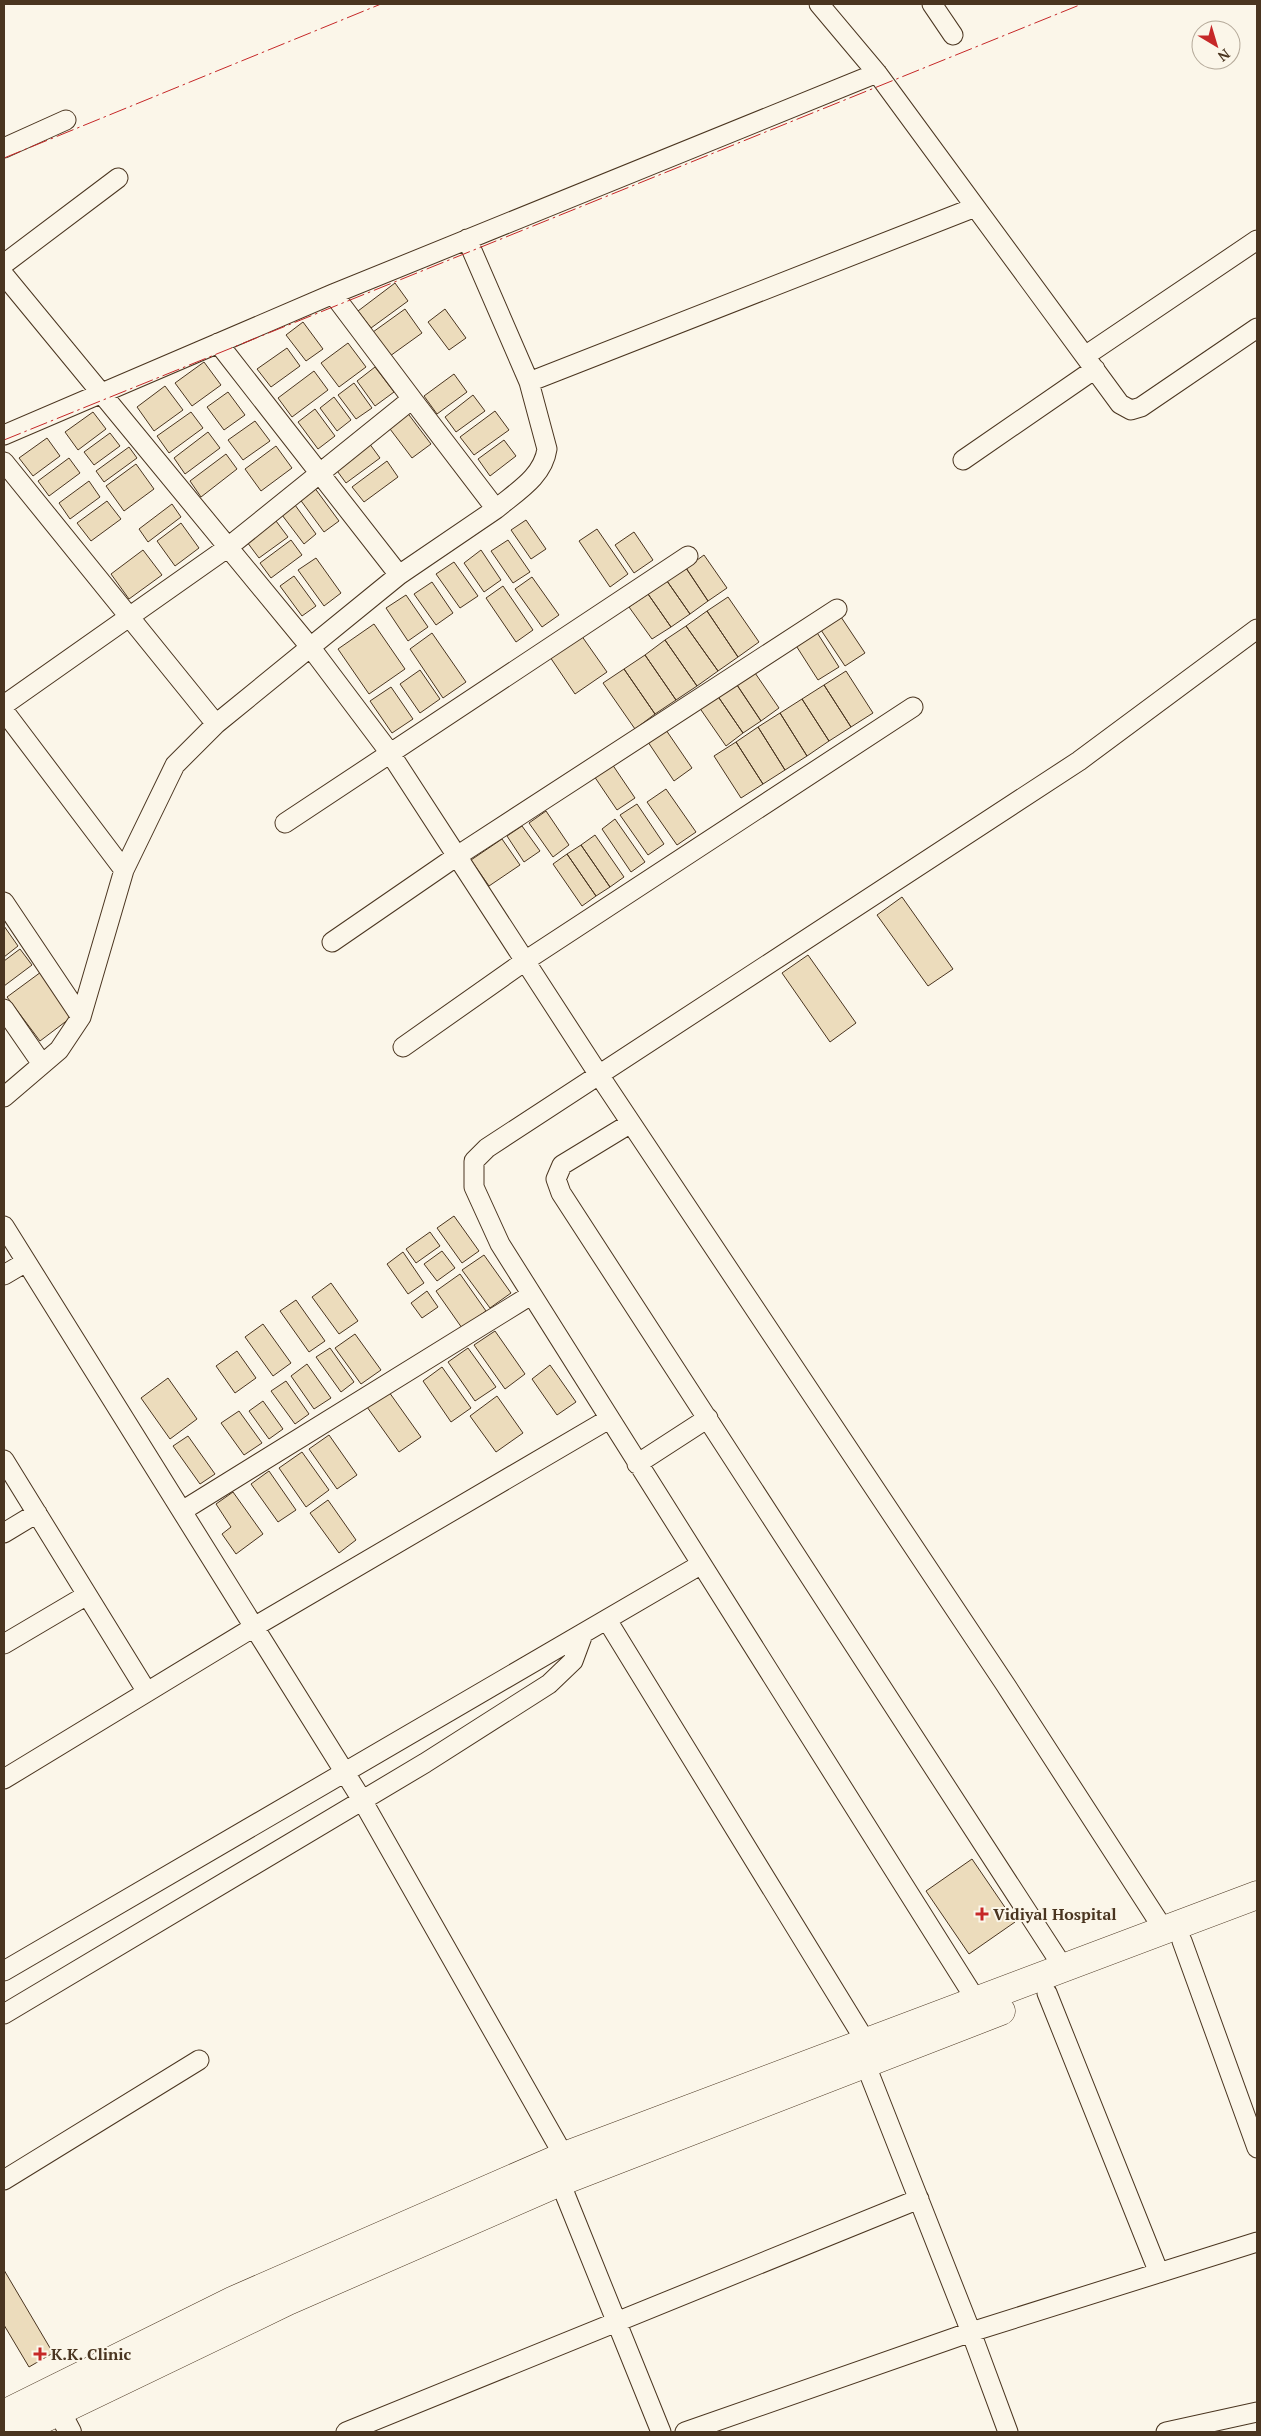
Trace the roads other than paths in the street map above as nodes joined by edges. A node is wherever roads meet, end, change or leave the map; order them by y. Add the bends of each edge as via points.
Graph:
1 (819, 4) edge
2 (932, 4) edge
3 (954, 35) dead end
4 (877, 73) junction
5 (66, 120) dead end
6 (4, 148) edge
7 (118, 178) dead end
8 (974, 208) junction
9 (467, 240) junction
10 (1257, 240) edge
11 (4, 264) edge
12 (4, 275) edge
13 (333, 294) junction
14 (1257, 328) edge
15 (218, 343) junction
16 (1090, 363) junction
17 (529, 382) junction
18 (100, 393) junction
19 (412, 399) junction
20 (4, 435) edge
21 (963, 460) dead end
22 (4, 462) edge
23 (320, 473) junction
24 (496, 509) junction
25 (227, 548) junction
26 (688, 556) dead end
27 (399, 575) junction
28 (838, 610) dead end
29 (130, 618) junction
30 (1257, 629) edge
31 (311, 648) junction
32 (4, 706) edge
33 (913, 707) dead end
34 (4, 711) edge
35 (216, 724) junction
36 (390, 753) junction
37 (285, 823) dead end
38 (456, 856) junction
39 (124, 870) junction
40 (4, 902) edge
41 (332, 942) dead end
42 (525, 961) junction
43 (4, 1009) edge
44 (81, 1017) junction
45 (404, 1047) dead end
46 (42, 1064) junction
47 (599, 1075) junction
48 (4, 1098) edge
49 (631, 1122) junction
50 (4, 1226) edge
51 (26, 1262) junction
52 (4, 1275) edge
53 (531, 1295) junction
54 (708, 1418) junction
55 (609, 1419) junction
56 (4, 1460) edge
57 (637, 1464) junction
58 (182, 1511) junction
59 (37, 1513) junction
60 (4, 1534) edge
61 (700, 1565) junction
62 (87, 1595) junction
63 (607, 1620) junction
64 (254, 1627) junction
65 (583, 1634) junction
66 (4, 1644) edge
67 (147, 1692) junction
68 (345, 1773) junction
69 (4, 1779) edge
70 (362, 1800) junction
71 (1257, 1895) edge
72 (1257, 1915) edge
73 (1173, 1935) junction
74 (1064, 1967) junction
75 (4, 1971) edge
76 (1047, 1993) junction
77 (976, 2000) junction
78 (4, 2014) edge
79 (866, 2053) junction
80 (199, 2060) dead end
81 (1257, 2148) edge
82 (562, 2169) junction
83 (4, 2180) edge
84 (919, 2199) junction
85 (1257, 2242) edge
86 (1159, 2273) junction
87 (618, 2323) junction
88 (970, 2332) junction
89 (1257, 2412) edge
90 (4, 2414) edge
91 (64, 2422) edge
92 (16, 2432) edge
93 (346, 2432) edge
94 (661, 2432) edge
95 (685, 2432) edge
96 (1008, 2432) edge
97 (1166, 2432) edge

1 - 4 street
2 - 3 street
4 - 8 street
4 - 9 street
5 - 6 street
7 - 11 street
8 - 16 street
8 - 17 street
9 - 13 street
9 - 17 street
10 - 16 street
12 - 18 street
13 - 15 street
13 - 19 street
14 - 16 street via 1141,407 1131,410 1120,404
15 - 18 street
15 - 23 street
16 - 21 street
17 - 24 street via 547,449 546,460 540,471
18 - 20 street
18 - 25 street
19 - 23 street
19 - 24 street
22 - 29 street
23 - 25 street
23 - 27 street
24 - 27 street
25 - 29 street
25 - 31 street
26 - 36 street
27 - 31 street
28 - 38 street
29 - 32 street
29 - 35 street
30 - 47 street via 1079,762
31 - 35 street
31 - 36 street
33 - 42 street
34 - 39 street
35 - 39 street via 175,765
36 - 37 street
36 - 38 street
38 - 41 street
38 - 42 street
39 - 44 street
40 - 44 street
42 - 45 street
42 - 47 street
43 - 46 street
44 - 46 street via 59,1050
46 - 48 street
47 - 49 street
47 - 53 street via 487,1148 474,1161 474,1187 500,1244
49 - 54 street via 562,1165 556,1179 561,1193
49 - 73 street
50 - 51 street
51 - 52 street
51 - 58 street
53 - 55 street
53 - 58 street
54 - 57 street
54 - 74 street
55 - 57 street
55 - 64 street
56 - 59 street
57 - 61 street
58 - 64 street
59 - 60 street
59 - 62 street
61 - 63 street
61 - 77 street
62 - 66 street
62 - 67 street
63 - 65 street
63 - 79 street
64 - 67 street
64 - 68 street
65 - 68 street
65 - 70 street via 573,1661 549,1684
67 - 69 street
68 - 70 street
68 - 75 street
70 - 78 street
70 - 82 street
71 - 73 main road
72 - 73 main road
73 - 74 main road
73 - 76 main road
73 - 81 street
74 - 77 main road
76 - 79 main road
76 - 86 street
77 - 79 main road
79 - 82 main road
79 - 84 street
80 - 83 street
82 - 87 street
82 - 90 main road via 234,2300
82 - 91 main road via 288,2301
84 - 87 street
84 - 88 street
85 - 86 street
86 - 88 street
87 - 93 street
87 - 94 street
88 - 95 street
88 - 96 street
89 - 97 street
91 - 92 main road

